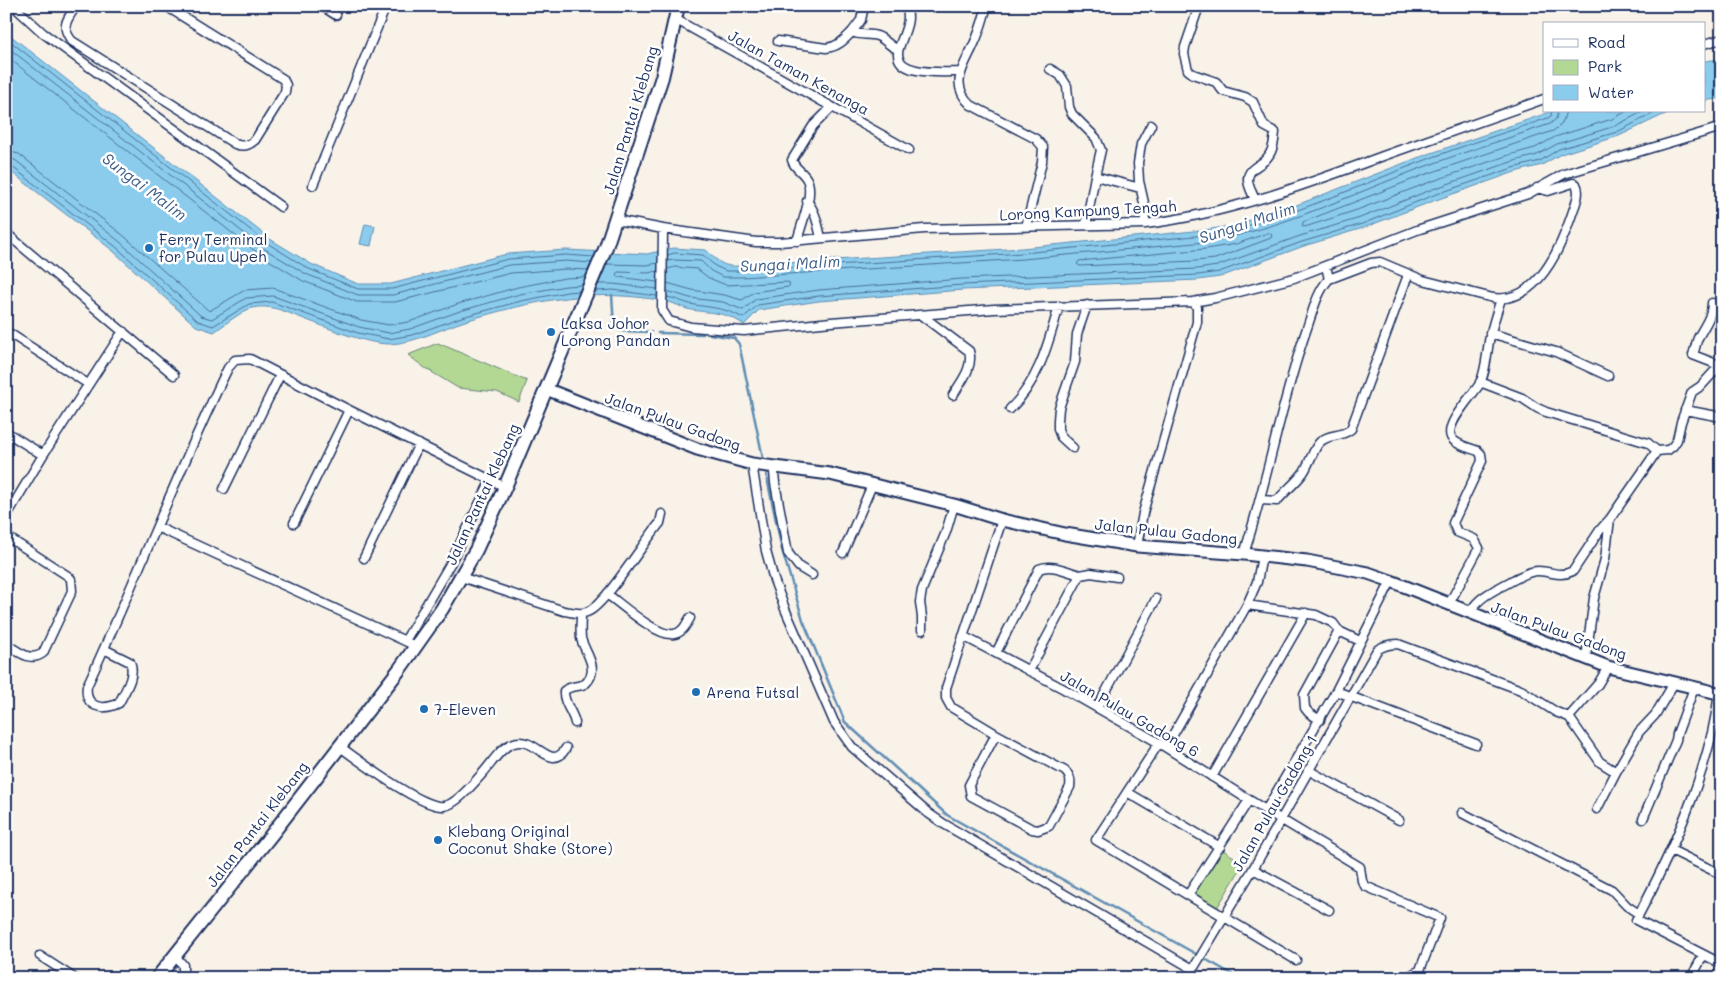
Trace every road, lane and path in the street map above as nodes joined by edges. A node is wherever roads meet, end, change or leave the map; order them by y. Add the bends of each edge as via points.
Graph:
1 (16, 6) edge
2 (76, 6) edge
3 (166, 6) edge
4 (322, 6) edge
5 (386, 6) edge
6 (864, 6) edge
7 (906, 6) edge
8 (987, 6) edge
9 (1199, 6) edge
10 (677, 12) edge
11 (336, 16) dead end
12 (852, 32) junction
13 (1722, 39) edge
14 (778, 41) dead end
15 (1706, 43) edge
16 (898, 49) junction
17 (1050, 69) dead end
18 (960, 72) junction
19 (1543, 98) edge
20 (832, 106) junction
21 (1151, 125) dead end
22 (1722, 127) edge
23 (909, 150) dead end
24 (1095, 176) junction
25 (313, 186) dead end
26 (1140, 188) junction
27 (1537, 188) junction
28 (1255, 200) junction
29 (808, 201) junction
30 (281, 207) dead end
31 (616, 220) junction
32 (1145, 224) junction
33 (1086, 225) junction
34 (1026, 227) junction
35 (663, 230) junction
36 (6, 233) edge
37 (821, 238) junction
38 (797, 241) junction
39 (1326, 266) junction
40 (1408, 275) junction
41 (1329, 279) junction
42 (1501, 299) junction
43 (1193, 302) junction
44 (1712, 303) dead end
45 (1088, 305) junction
46 (1059, 306) junction
47 (921, 314) junction
48 (6, 331) edge
49 (123, 331) junction
50 (1490, 334) junction
51 (1721, 364) edge
52 (174, 375) dead end
53 (280, 375) junction
54 (1608, 376) dead end
55 (1480, 382) junction
56 (88, 384) junction
57 (546, 390) junction
58 (953, 395) dead end
59 (1010, 409) dead end
60 (349, 410) junction
61 (1685, 410) junction
62 (1722, 417) edge
63 (6, 432) edge
64 (419, 444) junction
65 (1073, 448) dead end
66 (1657, 451) junction
67 (43, 455) junction
68 (754, 465) junction
69 (773, 466) junction
70 (491, 480) junction
71 (872, 485) junction
72 (505, 487) junction
73 (224, 489) dead end
74 (1261, 500) junction
75 (954, 505) junction
76 (662, 514) dead end
77 (6, 517) edge
78 (1610, 519) junction
79 (1002, 520) junction
80 (294, 523) dead end
81 (157, 527) junction
82 (6, 536) edge
83 (1137, 546) junction
84 (843, 553) dead end
85 (1244, 554) junction
86 (1262, 556) junction
87 (364, 558) dead end
88 (812, 575) dead end
89 (1080, 575) junction
90 (461, 577) junction
91 (1117, 577) dead end
92 (1391, 580) junction
93 (607, 594) junction
94 (1156, 599) dead end
95 (1449, 604) junction
96 (1247, 605) junction
97 (1470, 612) junction
98 (1306, 613) junction
99 (581, 614) junction
100 (690, 618) dead end
101 (922, 630) dead end
102 (1339, 631) junction
103 (963, 636) junction
104 (1360, 641) junction
105 (6, 644) edge
106 (411, 644) junction
107 (104, 648) junction
108 (996, 653) junction
109 (1586, 658) junction
110 (1608, 667) junction
111 (1029, 671) junction
112 (1674, 682) junction
113 (1694, 688) junction
114 (1336, 691) junction
115 (1720, 693) edge
116 (1351, 698) junction
117 (1097, 708) junction
118 (1569, 717) junction
119 (1320, 720) junction
120 (575, 724) dead end
121 (996, 734) junction
122 (1162, 744) junction
123 (1476, 744) dead end
124 (339, 746) junction
125 (566, 748) dead end
126 (1308, 770) junction
127 (1616, 772) junction
128 (1212, 777) junction
129 (1127, 792) junction
130 (1249, 800) junction
131 (1597, 809) dead end
132 (1266, 810) junction
133 (1462, 812) dead end
134 (1280, 819) junction
135 (1643, 819) dead end
136 (1399, 820) dead end
137 (1220, 847) junction
138 (1671, 850) junction
139 (1253, 869) junction
140 (1722, 876) edge
141 (1188, 895) junction
142 (1329, 910) dead end
143 (1639, 914) junction
144 (1224, 918) junction
145 (40, 956) dead end
146 (174, 956) junction
147 (1703, 956) junction
148 (1296, 960) dead end
149 (1722, 964) edge
150 (74, 978) edge
151 (157, 978) edge
152 (180, 978) edge
153 (1406, 978) edge
154 (1691, 978) edge

1 - 30 street via 43,32
2 - 3 street via 65,30 72,41 235,144 250,144 285,92 283,79
4 - 11 street
5 - 25 street
6 - 12 street via 861,20
7 - 16 street via 908,19
8 - 18 street
9 - 28 street via 1185,47 1188,70 1216,82 1223,91 1253,102 1264,126 1275,132 1270,154 1248,177
10 - 20 street, Jalan Taman Kenanga
10 - 31 highway, Jalan Pantai Klebang via 662,77
12 - 14 street via 839,45 826,48
12 - 16 street via 874,35
13 - 15 street
16 - 18 street via 903,64 915,70
17 - 24 street via 1060,75 1066,86 1072,114 1100,143 1102,150
18 - 34 street via 962,93 970,105 1036,139 1043,147
19 - 28 street, Lorong Kampung Tengah via 1298,188
20 - 23 street, Jalan Taman Kenanga
20 - 29 street via 812,126 792,160 808,180
21 - 26 street via 1141,144 1138,164
22 - 27 street via 1564,174
24 - 26 street
24 - 33 street
26 - 32 street
27 - 39 street via 1528,194 1417,230
27 - 42 street via 1548,191 1576,184 1578,192 1568,227 1542,275 1528,288
28 - 32 street, Lorong Kampung Tengah via 1200,216
29 - 37 street
29 - 38 street
31 - 35 street, Lorong Kampung Tengah
31 - 57 highway, Jalan Pantai Klebang
32 - 33 street, Lorong Kampung Tengah
33 - 34 street, Lorong Kampung Tengah
34 - 37 street, Lorong Kampung Tengah
35 - 38 street, Lorong Kampung Tengah via 756,242
35 - 47 street via 662,310 674,324 744,331
36 - 49 street
37 - 38 street, Lorong Kampung Tengah
39 - 41 street
39 - 43 street via 1262,287
40 - 41 street via 1380,262
40 - 42 street
40 - 74 street via 1351,429 1346,434 1321,440 1302,475 1277,501
41 - 74 street via 1320,290 1296,361
42 - 50 street
43 - 45 street
43 - 83 street via 1197,307 1197,322 1142,512
44 - 51 street via 1708,322 1693,355
45 - 46 street
45 - 65 street via 1058,420 1061,437
46 - 47 street
46 - 59 street via 1041,364 1026,392
47 - 58 street via 969,351 970,364
48 - 56 street
49 - 52 street
49 - 56 street
50 - 54 street via 1556,352
50 - 55 street
51 - 61 street via 1692,392
53 - 60 street
53 - 73 street
53 - 81 street via 250,359 231,363 197,432
55 - 66 street via 1522,398 1546,412 1648,443
55 - 95 street via 1450,426 1450,436 1455,442 1478,451 1482,461 1453,523 1458,532 1474,539 1479,548
56 - 67 street
57 - 68 main road, Jalan Pulau Gadong via 689,446
57 - 72 highway, Jalan Pantai Klebang
60 - 64 street
60 - 80 street
61 - 62 street
61 - 66 street via 1673,446
63 - 67 street
64 - 70 street
64 - 87 street
66 - 78 street
67 - 77 street
68 - 69 main road, Jalan Pulau Gadong
68 - 144 street, Jalan Pulau Gadong 1 via 766,551 784,609 834,722 852,747 944,824 1194,967
69 - 71 main road, Jalan Pulau Gadong via 830,474
69 - 88 street via 788,553 799,567
70 - 72 street
70 - 106 street
71 - 75 main road, Jalan Pulau Gadong
71 - 84 street
72 - 90 highway, Jalan Pantai Klebang
74 - 85 street
75 - 79 main road, Jalan Pulau Gadong
75 - 101 street via 922,590
76 - 93 street via 660,523
78 - 97 street via 1573,571 1565,575 1539,571 1521,575 1481,598
78 - 109 street
79 - 83 main road, Jalan Pulau Gadong
79 - 103 street
81 - 106 street
81 - 107 street
82 - 105 street via 68,576 73,585 43,653 29,657
83 - 85 main road, Jalan Pulau Gadong
85 - 86 main road, Jalan Pulau Gadong
86 - 92 main road, Jalan Pulau Gadong via 1343,567
86 - 96 street via 1257,582
89 - 91 street via 1091,573
89 - 108 street via 1053,568 1040,569
89 - 111 street
90 - 99 street
90 - 106 highway, Jalan Pantai Klebang via 442,609
92 - 95 main road, Jalan Pulau Gadong
92 - 104 street
93 - 99 street via 592,610
93 - 100 street via 665,634 680,632
94 - 117 street
95 - 97 main road, Jalan Pulau Gadong
96 - 98 street
96 - 122 street
97 - 109 main road, Jalan Pulau Gadong
98 - 102 street via 1324,618
98 - 128 street
99 - 120 street via 581,638 591,660 591,669 587,682 564,691
102 - 104 street
102 - 119 street, Jalan Pulau Gadong 1 via 1304,695 1304,708
103 - 108 street, Jalan Pulau Gadong 6
103 - 121 street via 946,688 946,698 951,707
104 - 114 street
106 - 124 highway, Jalan Pantai Klebang
107 - 107 street via 130,662 133,668 119,702 108,707 92,703 86,691
108 - 111 street, Jalan Pulau Gadong 6
109 - 110 main road, Jalan Pulau Gadong
110 - 112 main road, Jalan Pulau Gadong
110 - 118 street via 1598,684
111 - 117 street, Jalan Pulau Gadong 6
112 - 113 main road, Jalan Pulau Gadong
112 - 127 street via 1656,715 1639,732
113 - 115 main road, Jalan Pulau Gadong
113 - 135 street
114 - 116 street
114 - 119 street
115 - 138 street via 1706,758
116 - 118 street, Jalan Pulau Gadong 1 via 1377,650 1398,644 1521,690
116 - 123 street
116 - 126 street, Jalan Pulau Gadong 1
117 - 122 street, Jalan Pulau Gadong 6
118 - 127 street via 1600,762
119 - 132 street
121 - 121 street via 969,790 974,799 1032,829 1044,829 1049,826 1071,780 1065,771
122 - 128 street, Jalan Pulau Gadong 6
122 - 129 street
124 - 125 street via 435,806 453,803 512,743 528,742 553,758 563,754
124 - 146 highway, Jalan Pantai Klebang
126 - 134 street, Jalan Pulau Gadong 1
126 - 136 street
127 - 131 street
128 - 130 street, Jalan Pulau Gadong 6
129 - 137 street
129 - 141 street via 1096,840
130 - 132 street, Jalan Pulau Gadong 6
130 - 137 street
132 - 134 street, Jalan Pulau Gadong 6
133 - 143 street via 1612,890
134 - 139 street, Jalan Pulau Gadong 1
134 - 153 street, Jalan Pulau Gadong 6 via 1360,867 1365,886 1440,918 1420,970
137 - 141 street
138 - 140 street
138 - 143 street
139 - 142 street
139 - 144 street, Jalan Pulau Gadong 1
141 - 144 street
143 - 147 street via 1636,920
144 - 148 street
145 - 150 street
146 - 151 highway, Jalan Pantai Klebang
146 - 152 street via 183,965
147 - 149 street
147 - 154 street

